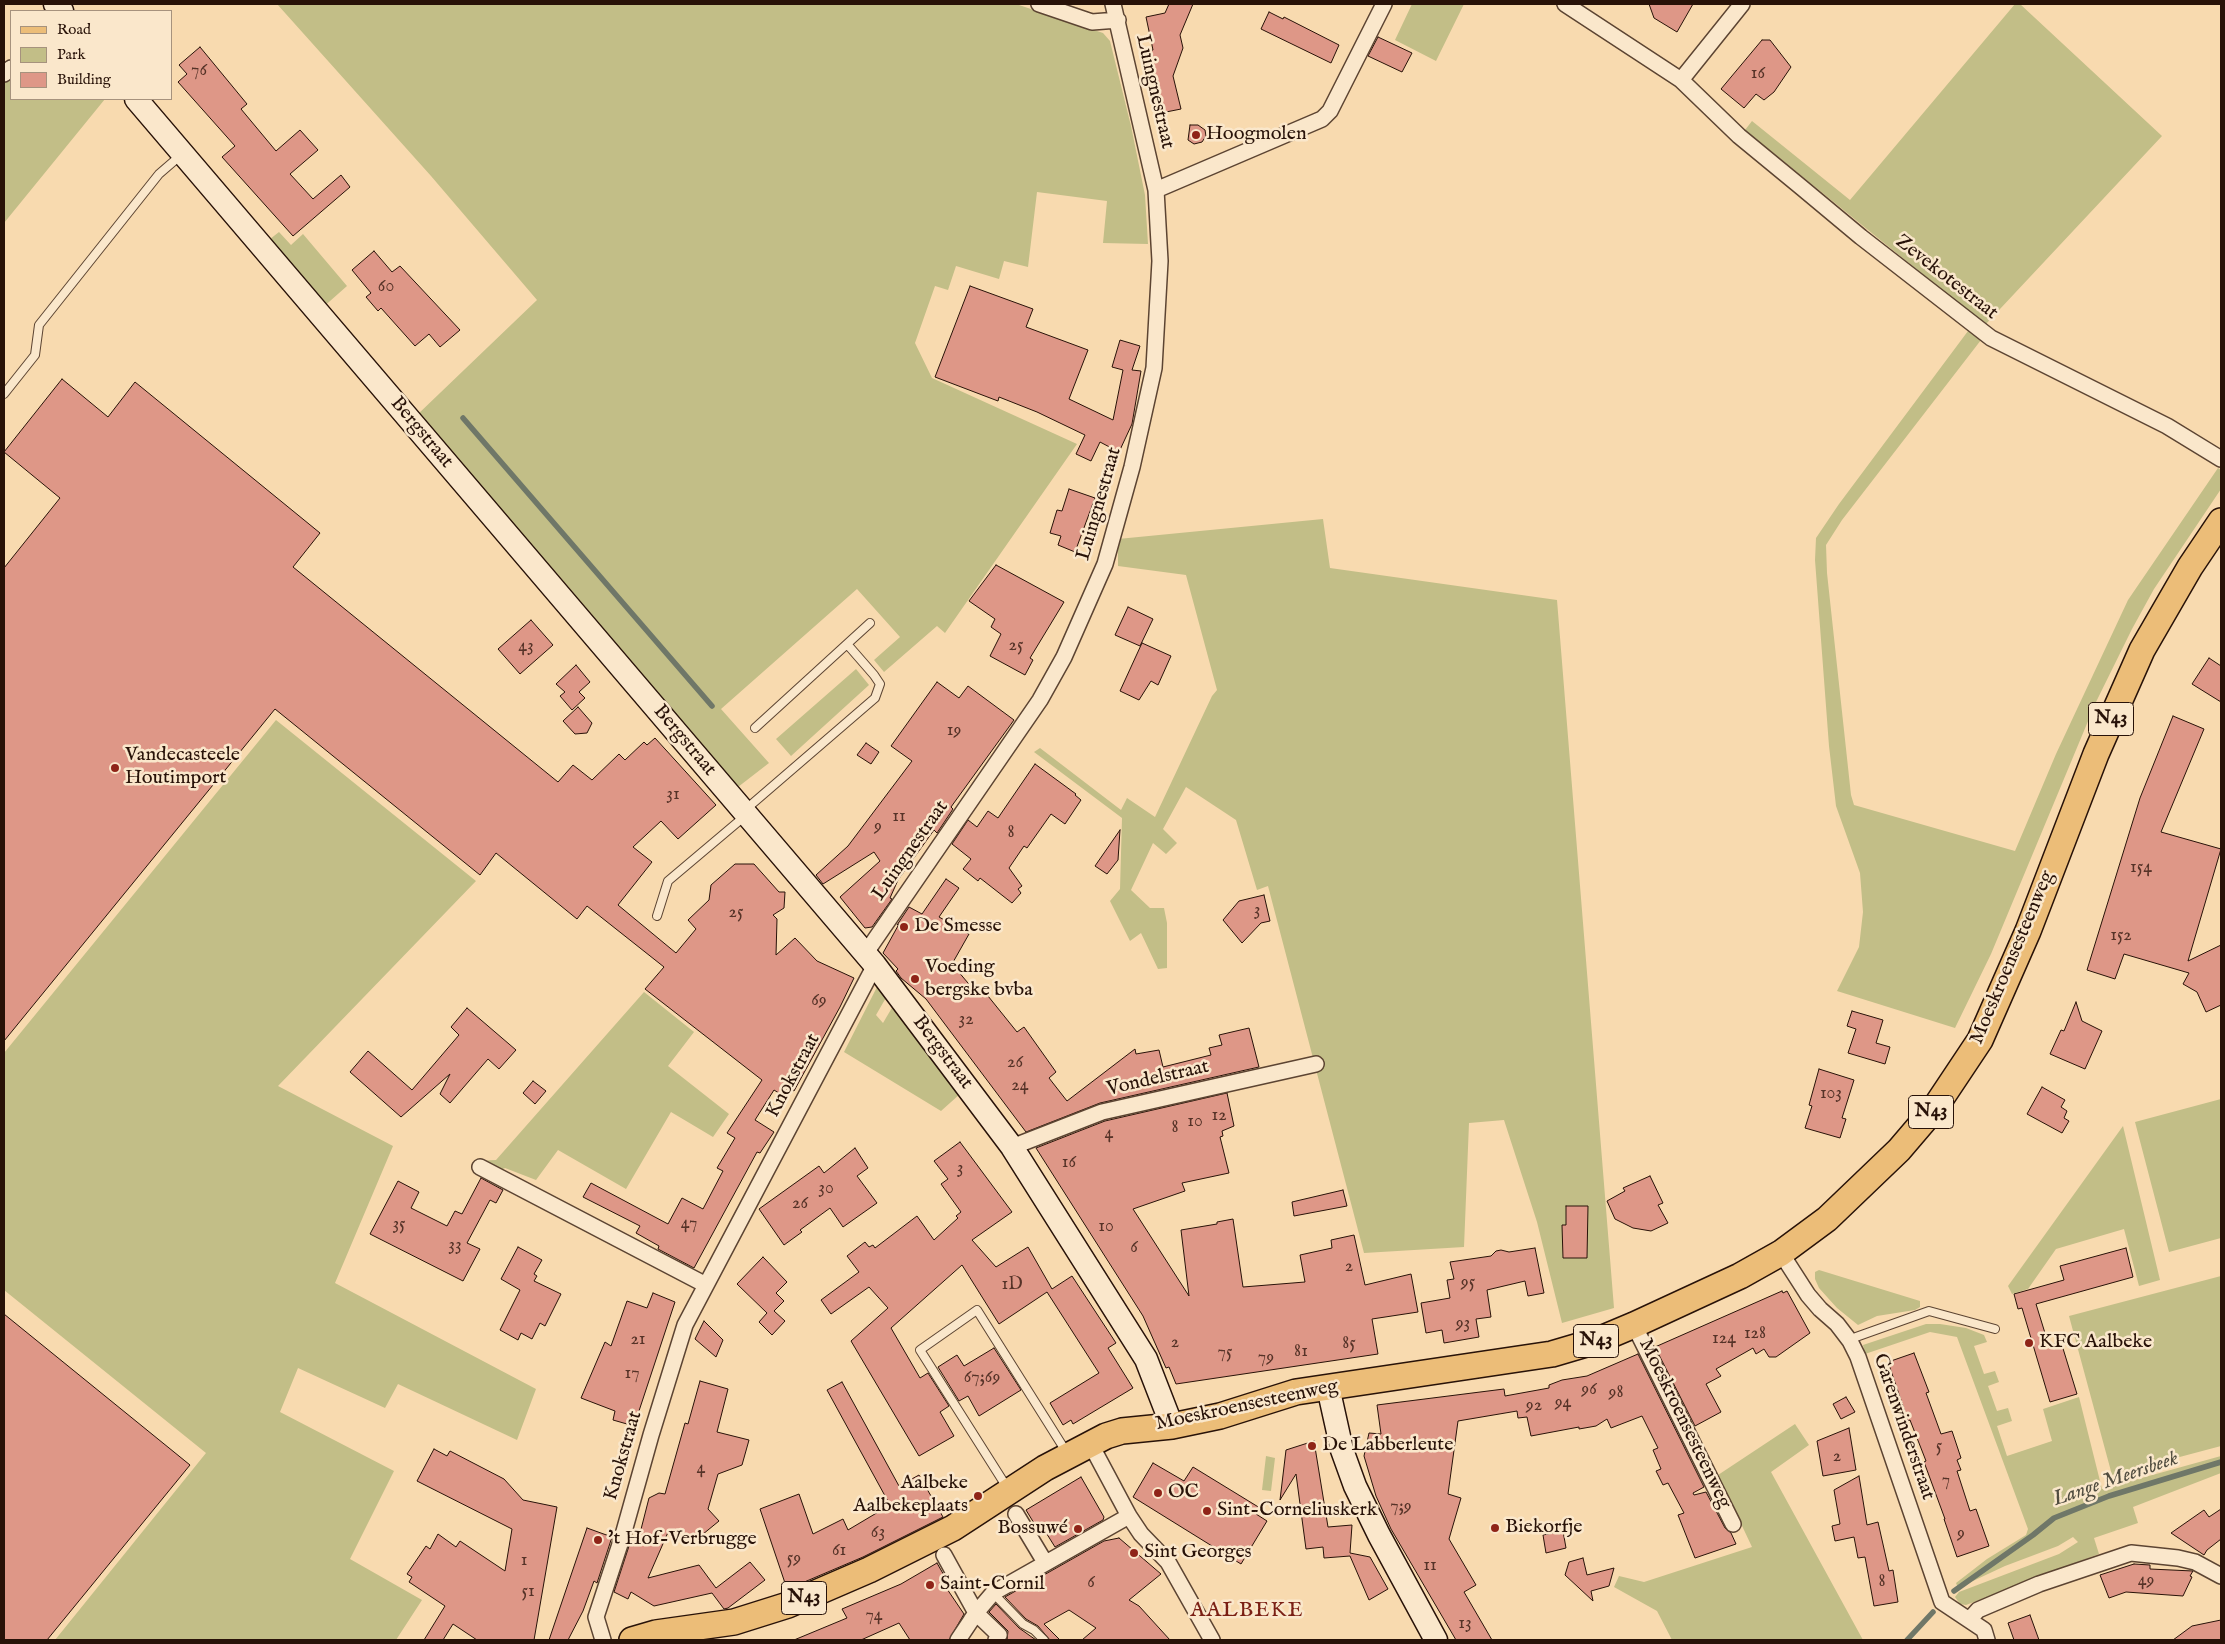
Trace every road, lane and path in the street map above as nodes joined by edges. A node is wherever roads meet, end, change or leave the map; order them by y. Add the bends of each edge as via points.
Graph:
1 (1039, 4) edge
2 (1113, 4) edge
3 (1384, 4) edge
4 (1565, 4) edge
5 (1742, 4) edge
6 (1118, 20) junction
7 (1681, 80) junction
8 (137, 100) edge
9 (183, 154) junction
10 (1156, 190) junction
11 (4, 394) edge
12 (2221, 459) edge
13 (2221, 521) edge
14 (870, 623) dead end
15 (847, 644) junction
16 (755, 728) dead end
17 (745, 813) junction
18 (657, 916) dead end
19 (870, 959) junction
20 (1316, 1064) dead end
21 (1012, 1147) junction
22 (480, 1167) dead end
23 (1781, 1253) junction
24 (706, 1285) junction
25 (1634, 1325) junction
26 (1995, 1329) dead end
27 (1850, 1341) junction
28 (1328, 1387) junction
29 (1172, 1426) junction
30 (1079, 1449) junction
31 (1013, 1502) junction
32 (1129, 1516) junction
33 (1733, 1524) dead end
34 (945, 1553) dead end
35 (1043, 1560) dead end
36 (958, 1570) dead end
37 (2221, 1576) edge
38 (989, 1592) junction
39 (973, 1616) junction
40 (1970, 1619) junction
41 (602, 1638) edge
42 (632, 1640) edge
43 (958, 1640) edge
44 (996, 1640) edge
45 (1044, 1640) edge
46 (1212, 1640) edge
47 (1436, 1640) edge
48 (1987, 1640) edge

1 - 6 street via 1092,22
2 - 6 street, Luingnestraat
3 - 10 street via 1330,111 1322,119
4 - 7 street, Zevekotestraat
5 - 7 street
6 - 10 street, Luingnestraat
7 - 12 street, Zevekotestraat via 1739,136 1991,338 2167,426
8 - 9 street, Bergstraat
9 - 11 lane via 159,174 39,325 35,355
9 - 17 street, Bergstraat
10 - 19 street, Luingnestraat via 1160,261 1154,368 1105,564 1064,657 1040,700
13 - 23 main road, Moeskroensesteenweg / N43 via 2142,650 2096,754 2028,931 1980,1040 1934,1109 1899,1150 1827,1219
14 - 15 lane
15 - 16 lane
15 - 17 lane via 880,684 875,698
17 - 18 lane via 668,881
17 - 19 street, Bergstraat
19 - 21 street, Bergstraat
19 - 24 street, Knokstraat
20 - 21 street, Vondelstraat via 1102,1112
21 - 29 street, Bergstraat via 1146,1359
22 - 24 street
23 - 25 main road, Moeskroensesteenweg / N43 via 1740,1276
23 - 27 street, Garenwinderstraat via 1808,1295 1838,1324
24 - 41 street, Knokstraat via 685,1325 596,1617
25 - 28 main road, Moeskroensesteenweg / N43 via 1552,1354
25 - 33 street, Moeskroensesteenweg
26 - 27 lane via 1929,1311
27 - 40 street, Garenwinderstraat via 1942,1602
28 - 29 main road, Moeskroensesteenweg / N43 via 1296,1392 1220,1416
28 - 47 street via 1342,1450 1355,1486
29 - 30 main road, Moeskroensesteenweg / N43 via 1122,1431
30 - 31 main road, Moeskroensesteenweg / N43
30 - 31 lane via 977,1310 920,1350
30 - 32 street
31 - 35 street
31 - 42 main road, Moeskroensesteenweg / N43 via 779,1608 690,1632 656,1633
32 - 38 street
32 - 46 street via 1168,1562
34 - 39 street
36 - 38 street via 966,1584 979,1592
37 - 40 street via 2195,1562 2131,1553 2038,1584 1978,1610
38 - 39 street
38 - 45 lane
39 - 43 street
39 - 44 street via 999,1635
40 - 48 street, Garenwinderstraat via 1984,1630

